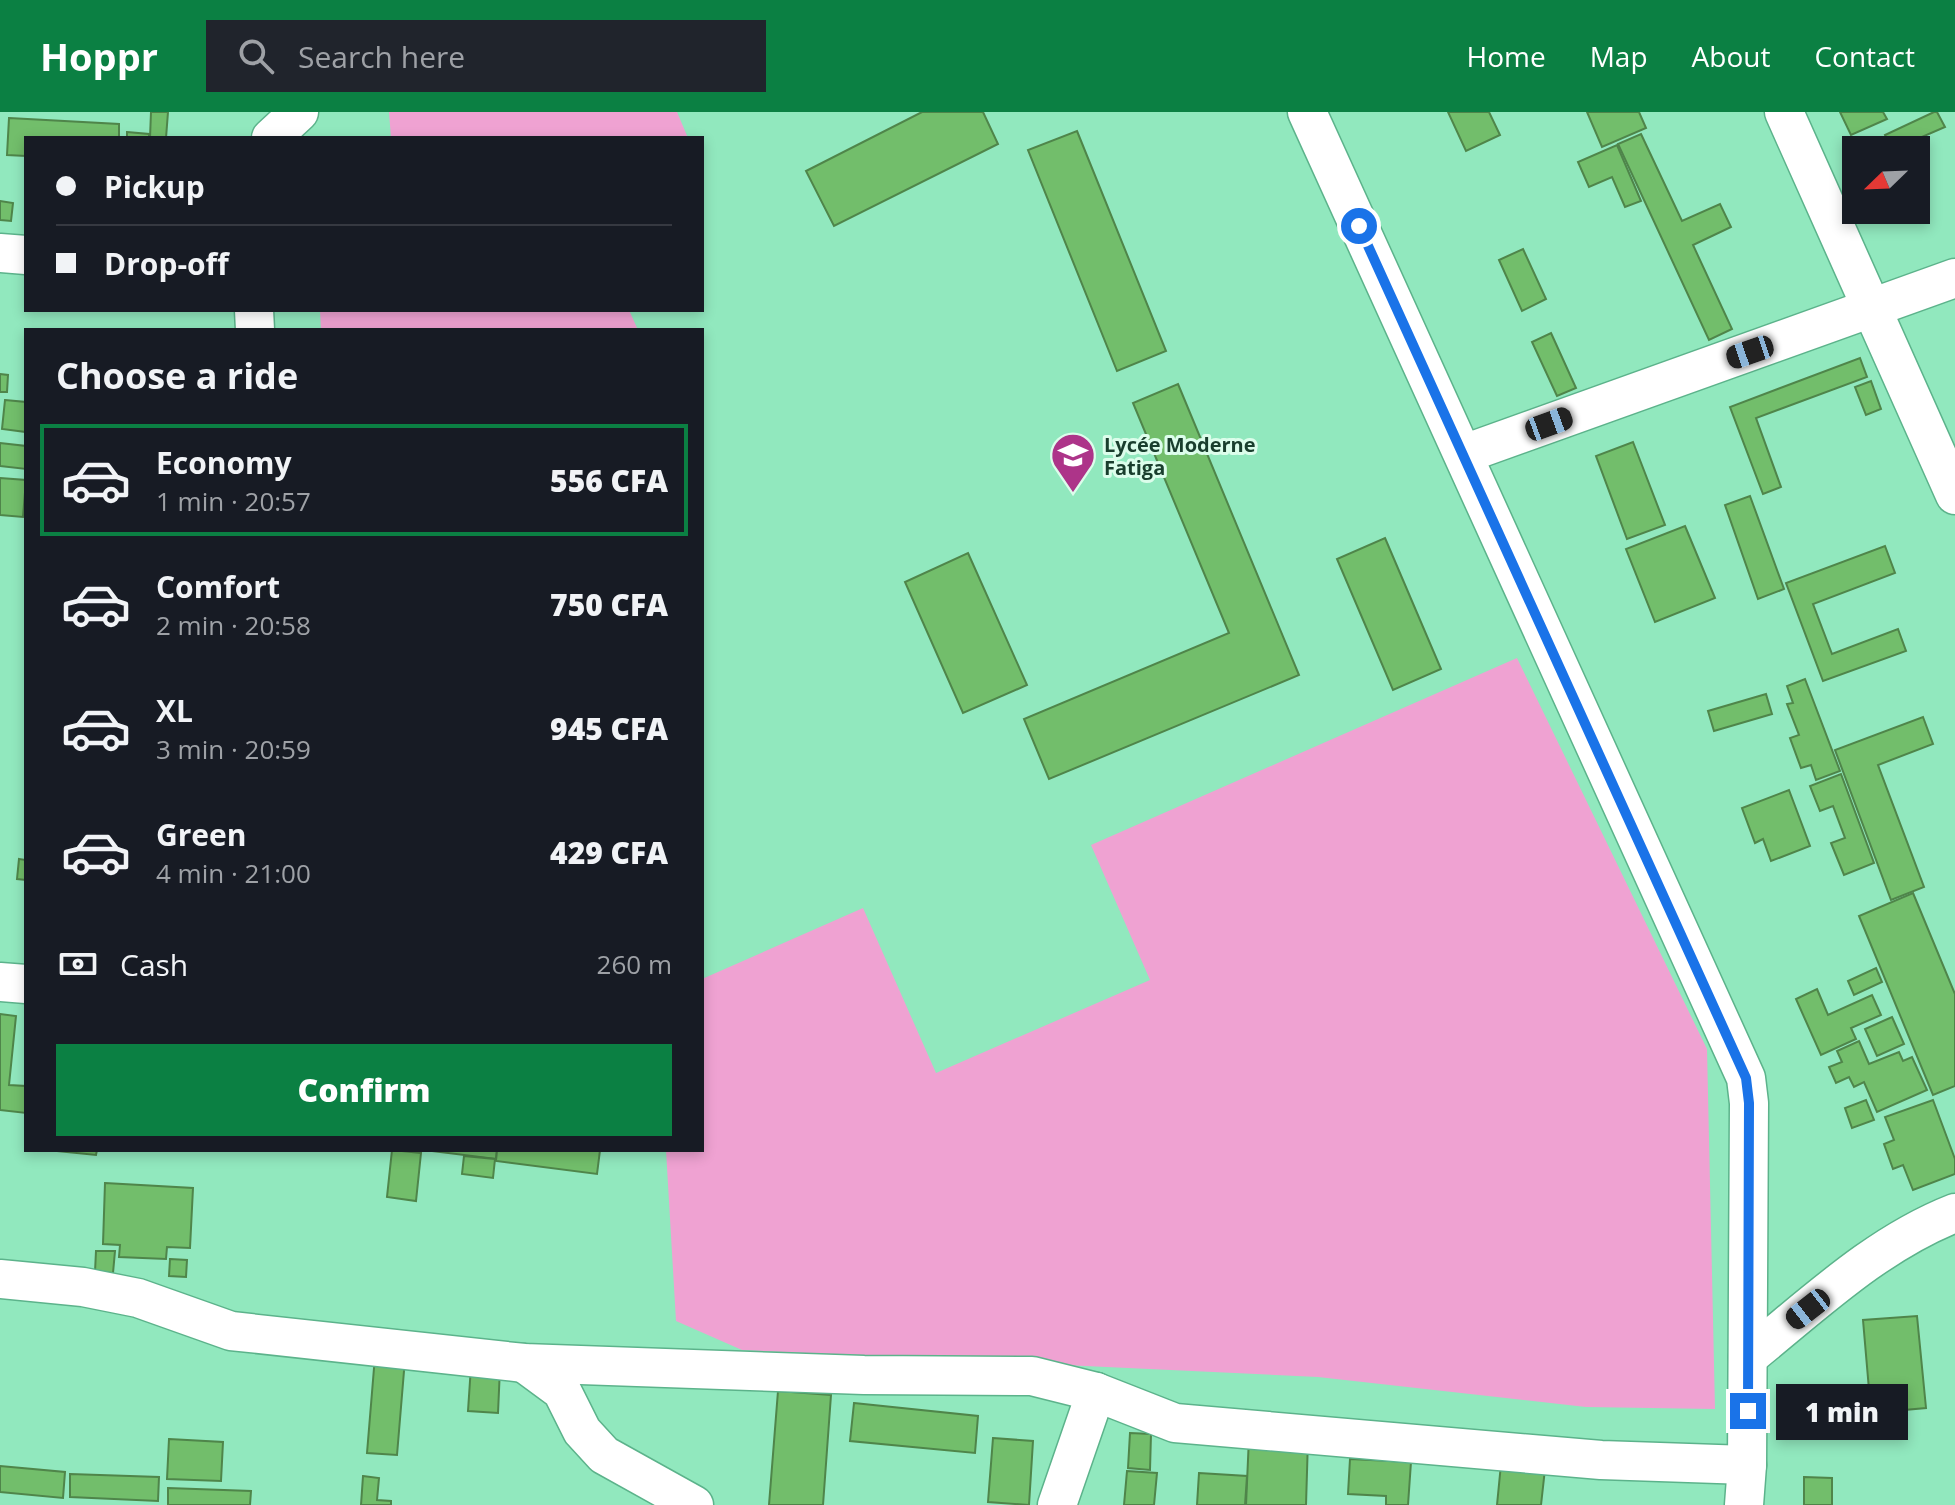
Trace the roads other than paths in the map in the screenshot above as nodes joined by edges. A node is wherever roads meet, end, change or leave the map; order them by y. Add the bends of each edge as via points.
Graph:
1 (299, 112) edge
2 (1307, 112) edge
3 (1784, 112) edge
4 (273, 136) edge
5 (0, 253) edge
6 (24, 255) edge
7 (1955, 278) edge
8 (1871, 309) junction
9 (1464, 454) junction
10 (1955, 495) edge
11 (0, 982) edge
12 (24, 984) edge
13 (1955, 1213) edge
14 (0, 1279) edge
15 (1748, 1357) junction
16 (524, 1363) junction
17 (1096, 1392) junction
18 (1747, 1465) junction
19 (694, 1505) edge
20 (1057, 1505) edge
21 (1744, 1505) edge

1 - 4 street
2 - 9 street
3 - 8 street
5 - 6 street
7 - 8 street
8 - 9 street
8 - 10 street
9 - 15 street via 1746,1078
11 - 12 street
13 - 15 street via 1871,1257
14 - 16 street via 138,1298 231,1331
15 - 18 street
16 - 17 street via 1032,1376
16 - 19 street via 562,1391 582,1431 604,1455
17 - 18 street via 1175,1423 1601,1460
17 - 20 street
18 - 21 street

